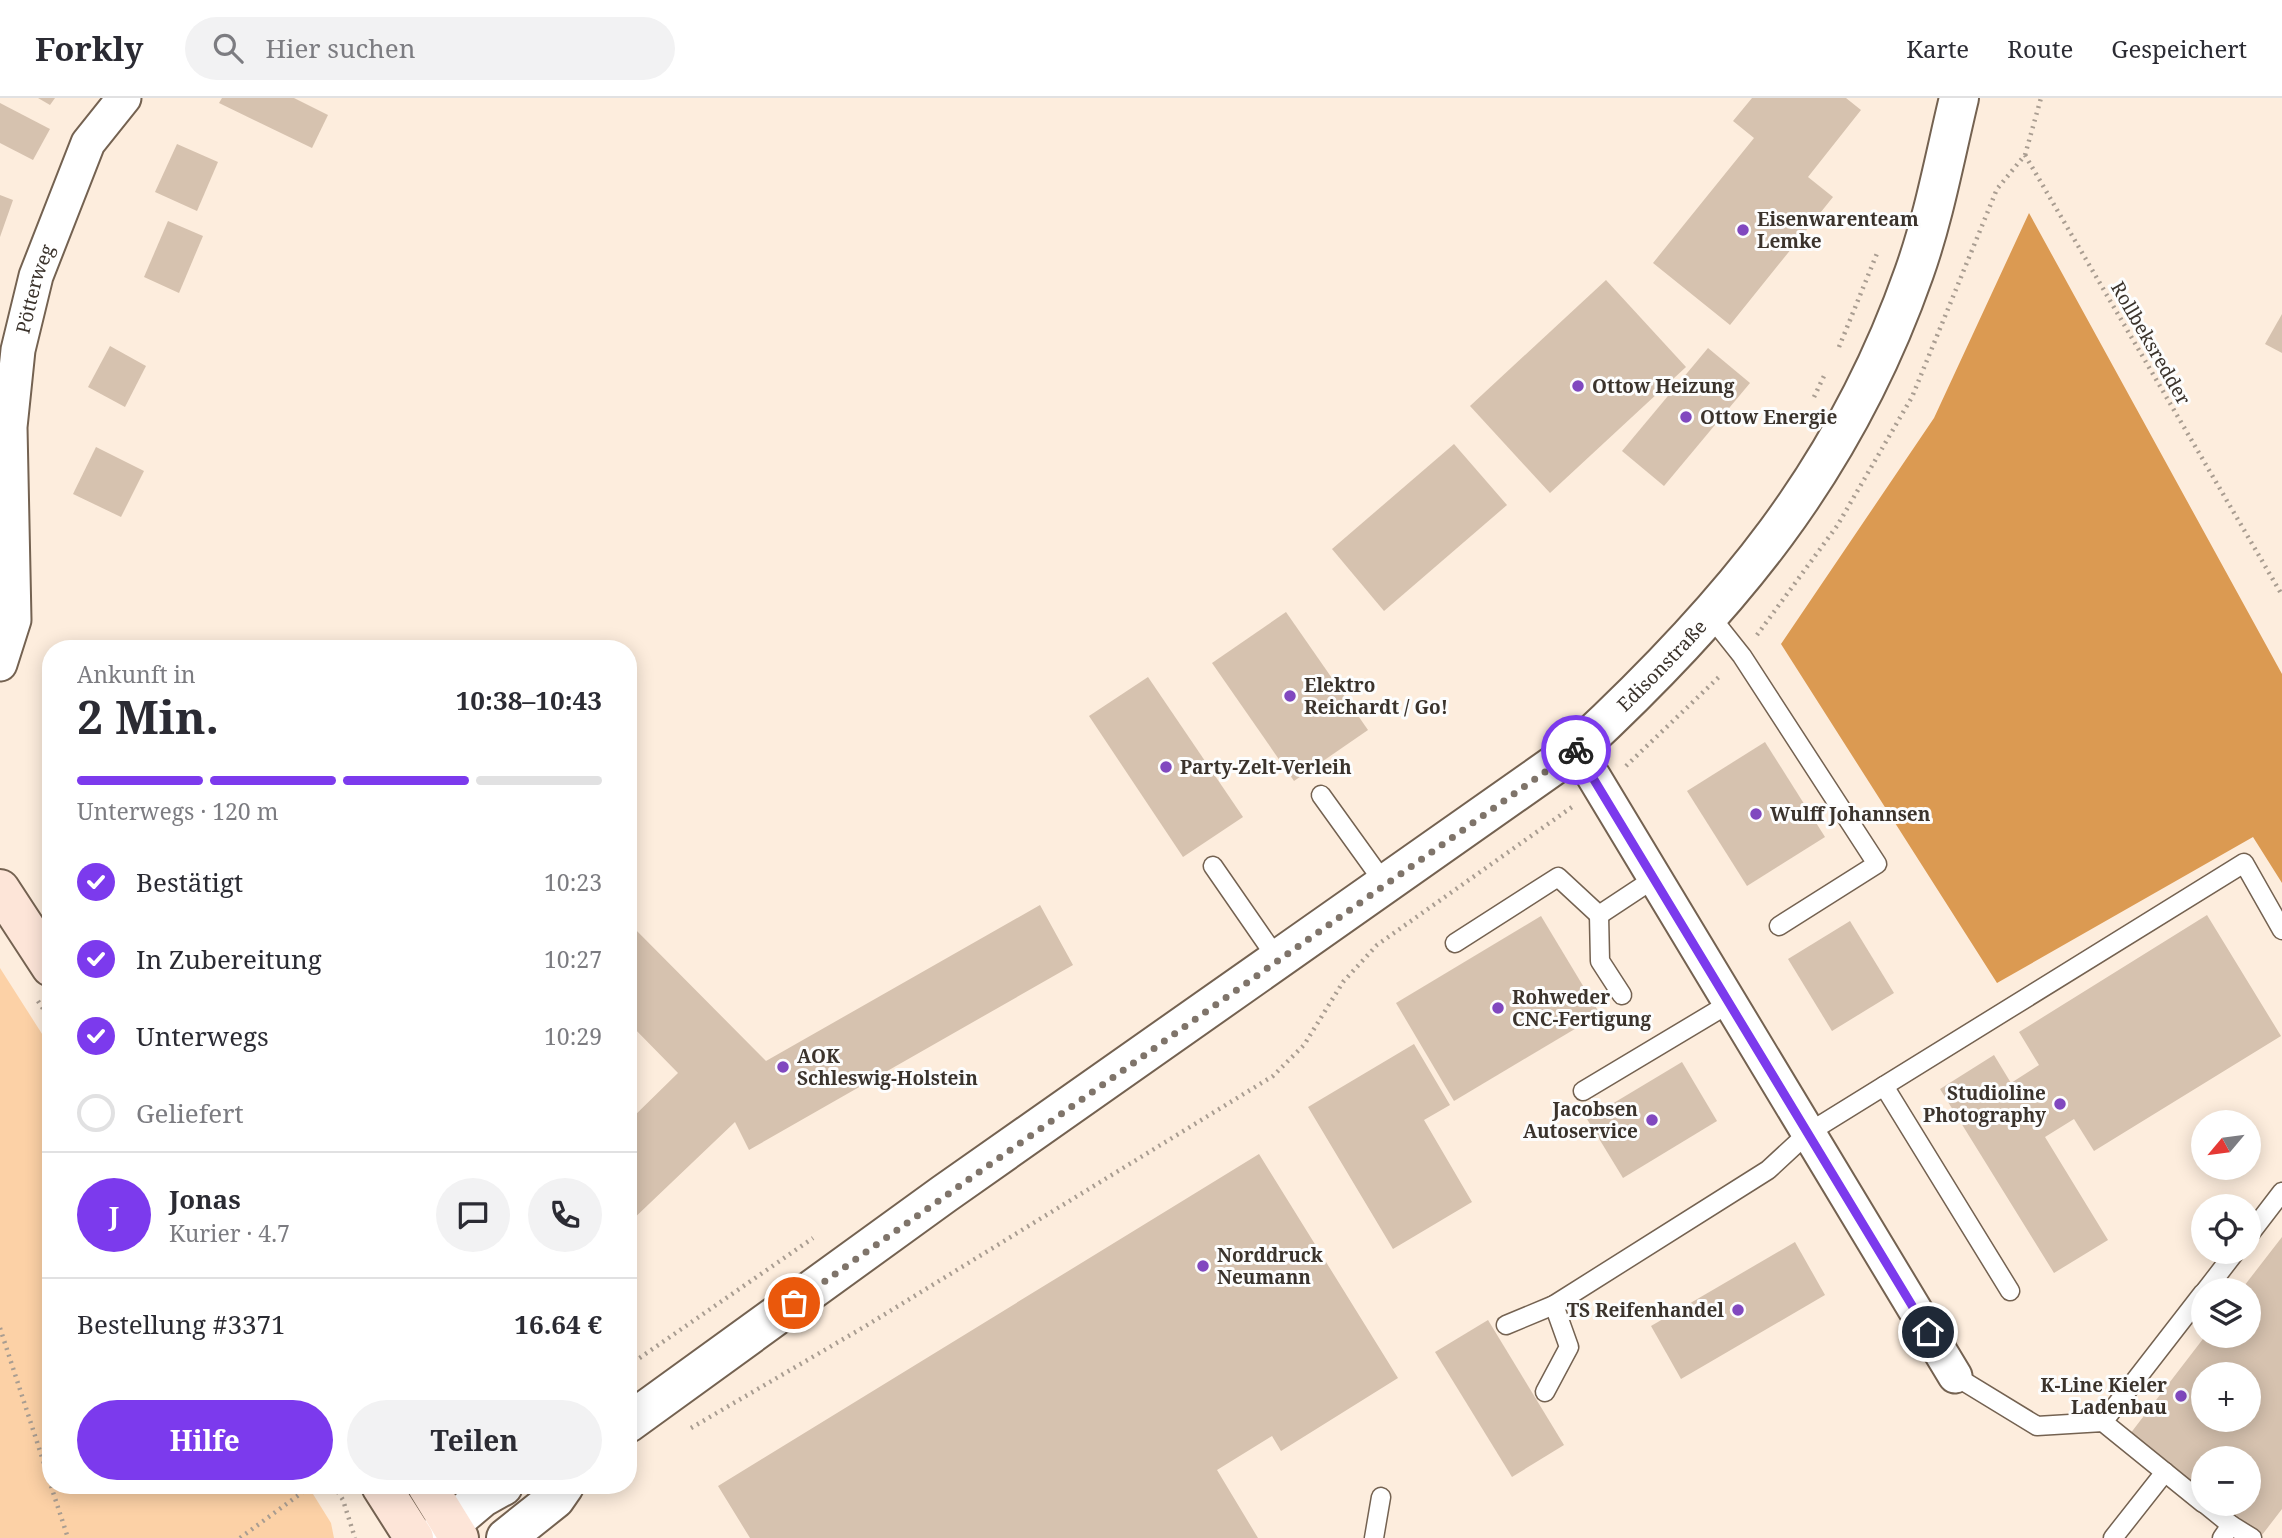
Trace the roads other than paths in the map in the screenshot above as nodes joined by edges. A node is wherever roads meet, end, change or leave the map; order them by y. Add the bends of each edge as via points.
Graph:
1 (124, 98) edge
2 (1959, 98) edge
3 (1711, 617) junction
4 (0, 664) edge
5 (1577, 749) junction
6 (1321, 794) dead end
7 (1213, 866) dead end
8 (1655, 878) junction
9 (1385, 884) junction
10 (0, 889) edge
11 (1599, 915) junction
12 (1779, 926) dead end
13 (2282, 930) edge
14 (1455, 943) dead end
15 (42, 953) edge
16 (1278, 960) junction
17 (1622, 995) dead end
18 (1730, 1003) junction
19 (1884, 1086) junction
20 (1583, 1091) dead end
21 (1808, 1133) junction
22 (2282, 1192) edge
23 (2261, 1219) edge
24 (2226, 1264) edge
25 (2214, 1278) edge
26 (2010, 1291) dead end
27 (1555, 1305) junction
28 (2191, 1308) edge
29 (1506, 1325) dead end
30 (1955, 1376) joint
31 (1545, 1392) dead end
32 (637, 1416) edge
33 (2103, 1422) junction
34 (2165, 1472) junction
35 (2191, 1493) edge
36 (387, 1494) edge
37 (431, 1494) edge
38 (488, 1494) edge
39 (558, 1494) edge
40 (1381, 1497) dead end
41 (2213, 1516) edge
42 (2226, 1532) edge
43 (448, 1533) edge
44 (414, 1538) edge
45 (506, 1538) edge
46 (1374, 1538) edge
47 (2113, 1538) edge
48 (2252, 1538) edge

1 - 4 street, Pötterweg via 88,143 36,276 18,350 10,428 14,620
2 - 3 street, Edisonstraße via 1914,272 1864,394 1824,466 1768,547
3 - 5 street, Edisonstraße
3 - 12 lane via 1742,656 1877,864
5 - 8 street
5 - 9 street, Edisonstraße
6 - 9 lane
7 - 16 lane
8 - 11 lane
8 - 18 street
9 - 16 street, Edisonstraße
10 - 15 main road
11 - 14 lane via 1558,877
11 - 17 lane via 1600,961
13 - 19 lane via 2244,863
16 - 32 street, Edisonstraße
18 - 20 lane
18 - 21 street
19 - 21 lane
19 - 26 lane
21 - 27 lane via 1768,1170
21 - 30 street
22 - 23 lane
24 - 25 lane
27 - 29 lane
27 - 31 lane via 1569,1347
28 - 33 lane
30 - 33 lane via 2037,1426
33 - 34 lane
34 - 35 lane
34 - 47 lane
36 - 44 main road
37 - 43 main road
38 - 43 street
39 - 45 street
40 - 46 lane
41 - 42 lane
42 - 48 lane

